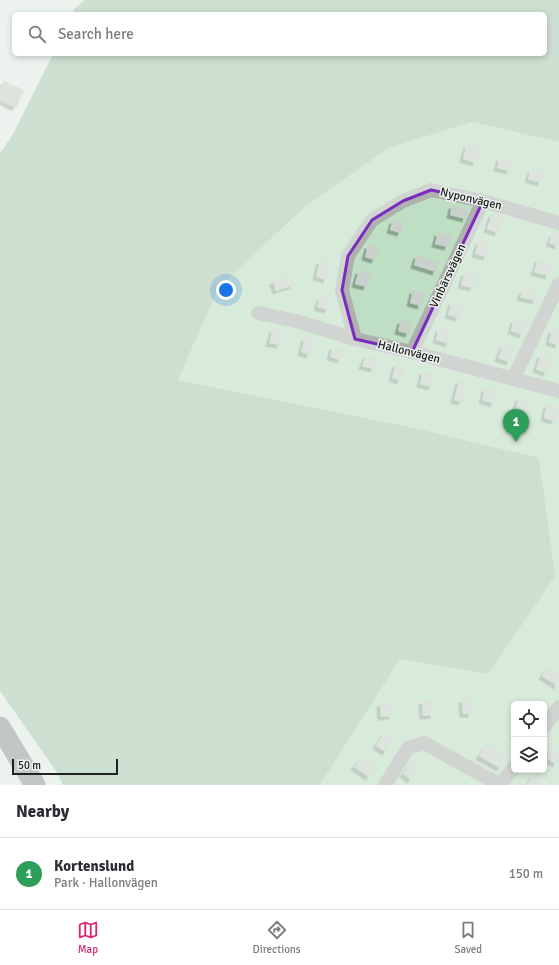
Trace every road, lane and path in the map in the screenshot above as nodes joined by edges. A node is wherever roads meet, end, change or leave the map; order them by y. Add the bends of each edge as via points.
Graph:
1 (483, 200) junction
2 (559, 223) edge
3 (559, 284) edge
4 (258, 313) dead end
5 (355, 339) junction
6 (412, 352) junction
7 (513, 379) junction
8 (559, 391) edge
9 (559, 708) edge
10 (547, 723) edge
11 (0, 727) edge
12 (511, 770) edge
13 (35, 785) edge
14 (385, 785) edge
15 (500, 785) edge

1 - 2 street, Nyponvägen
1 - 5 street, Nyponvägen via 432,190 403,201 372,220 348,256 342,290
1 - 6 street, Vinbärsvägen
3 - 7 street
4 - 5 street, Hallonvägen via 296,321
5 - 6 street, Hallonvägen
6 - 7 street, Hallonvägen
7 - 8 street, Hallonvägen
9 - 10 street
11 - 13 street
12 - 15 street
14 - 15 street via 408,748 424,743

